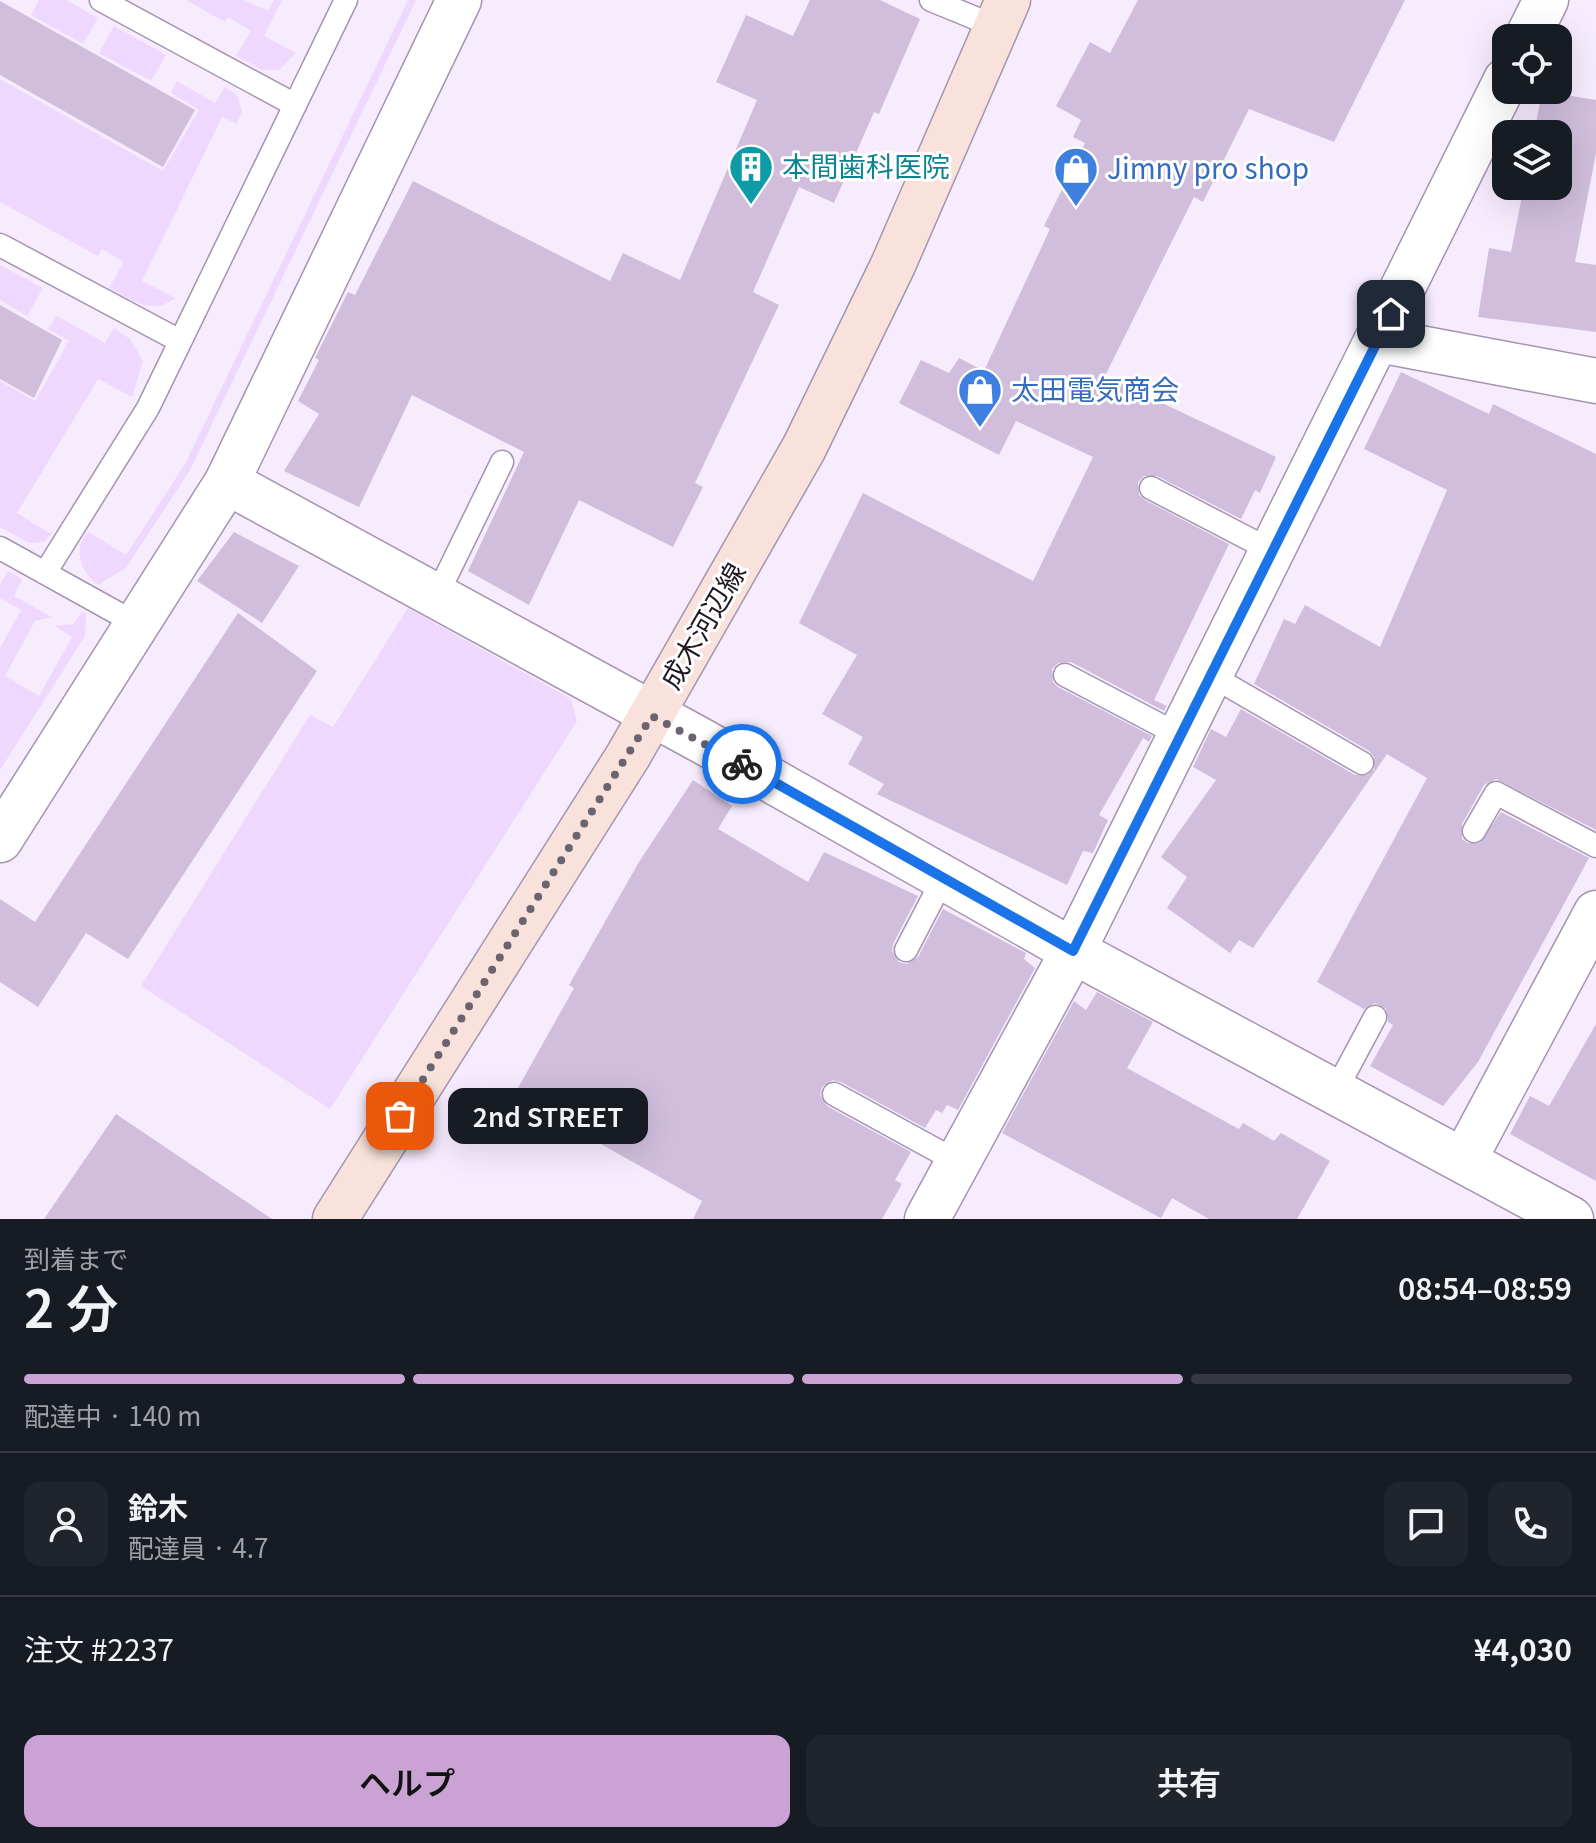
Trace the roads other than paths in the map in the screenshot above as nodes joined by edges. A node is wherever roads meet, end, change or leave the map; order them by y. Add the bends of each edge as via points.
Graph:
1 (101, 0) edge
2 (346, 0) edge
3 (459, 0) edge
4 (931, 0) edge
5 (1546, 0) edge
6 (1002, 14) edge
7 (1534, 24) edge
8 (1494, 104) edge
9 (295, 105) junction
10 (0, 245) edge
11 (178, 340) junction
12 (1378, 340) junction
13 (1596, 381) edge
14 (502, 462) dead end
15 (227, 482) junction
16 (1151, 488) dead end
17 (0, 548) edge
18 (1272, 551) junction
19 (45, 573) junction
20 (437, 595) junction
21 (137, 624) junction
22 (1065, 675) dead end
23 (1210, 675) junction
24 (652, 716) junction
25 (1179, 735) junction
26 (1362, 763) dead end
27 (1474, 831) dead end
28 (0, 840) edge
29 (1596, 846) edge
30 (944, 877) junction
31 (1596, 913) edge
32 (906, 950) dead end
33 (1073, 951) junction
34 (1375, 1017) dead end
35 (1336, 1090) junction
36 (834, 1094) dead end
37 (1464, 1160) junction
38 (958, 1162) junction
39 (335, 1219) edge
40 (927, 1219) edge
41 (1571, 1219) edge

1 - 9 lane
2 - 9 lane
3 - 15 street
4 - 6 lane
5 - 7 street
6 - 24 main road, 成木河辺線 via 893,265 804,448
8 - 12 street
9 - 11 lane
10 - 11 lane
11 - 19 lane via 148,408
12 - 13 street
12 - 18 street
14 - 20 lane
15 - 20 street
15 - 21 street
16 - 18 lane
17 - 19 lane
18 - 23 street
19 - 21 lane
20 - 24 street
21 - 28 street
22 - 25 lane
23 - 25 street
23 - 26 lane
24 - 30 street
24 - 39 main road, 成木河辺線
25 - 33 street
27 - 29 lane via 1496,793
30 - 32 lane
30 - 33 street
31 - 37 street
33 - 35 street
33 - 38 street
34 - 35 lane
35 - 37 street
36 - 38 lane
37 - 41 street
38 - 40 street

